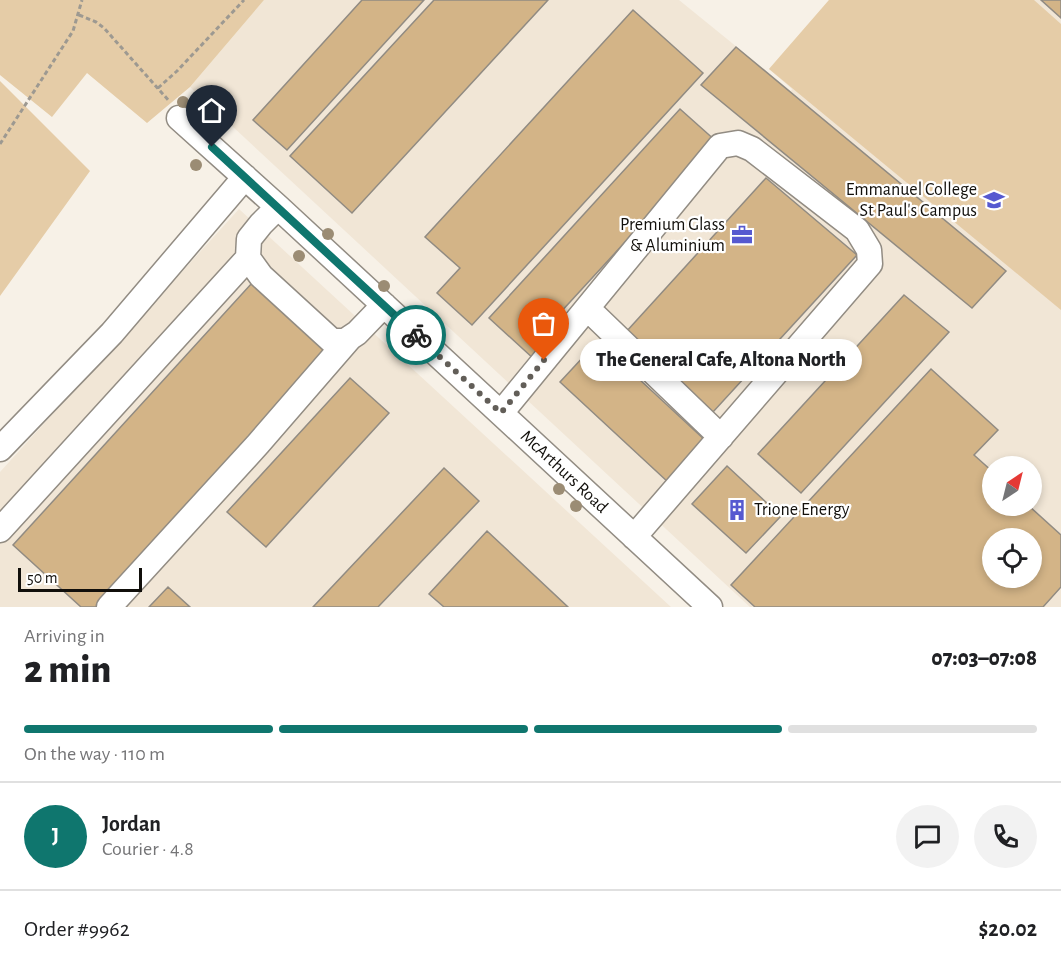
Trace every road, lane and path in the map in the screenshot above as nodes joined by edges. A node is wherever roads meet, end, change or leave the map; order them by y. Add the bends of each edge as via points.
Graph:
1 (82, 0) edge
2 (244, 0) edge
3 (79, 15) junction
4 (158, 88) junction
5 (179, 118) joint
6 (0, 144) edge
7 (245, 177) junction
8 (278, 207) junction
9 (248, 258) junction
10 (384, 305) junction
11 (587, 308) junction
12 (349, 339) junction
13 (501, 413) junction
14 (721, 437) junction
15 (0, 449) edge
16 (0, 530) edge
17 (634, 537) junction
18 (109, 607) edge
19 (710, 607) edge

1 - 3 path
2 - 4 path
3 - 4 path via 104,28
3 - 6 path via 73,31
4 - 5 path via 178,111
5 - 7 street, McArthurs Road
7 - 8 street, McArthurs Road
7 - 15 street via 112,333
8 - 9 street via 249,239
8 - 10 street, McArthurs Road
9 - 12 street via 261,276 332,341
9 - 16 street
10 - 12 street
10 - 13 street, McArthurs Road
11 - 13 street
11 - 14 street
11 - 14 street via 720,146 738,143 752,149 857,230 869,250 870,264
12 - 18 street
13 - 17 street, McArthurs Road
14 - 17 street
17 - 19 street, McArthurs Road

